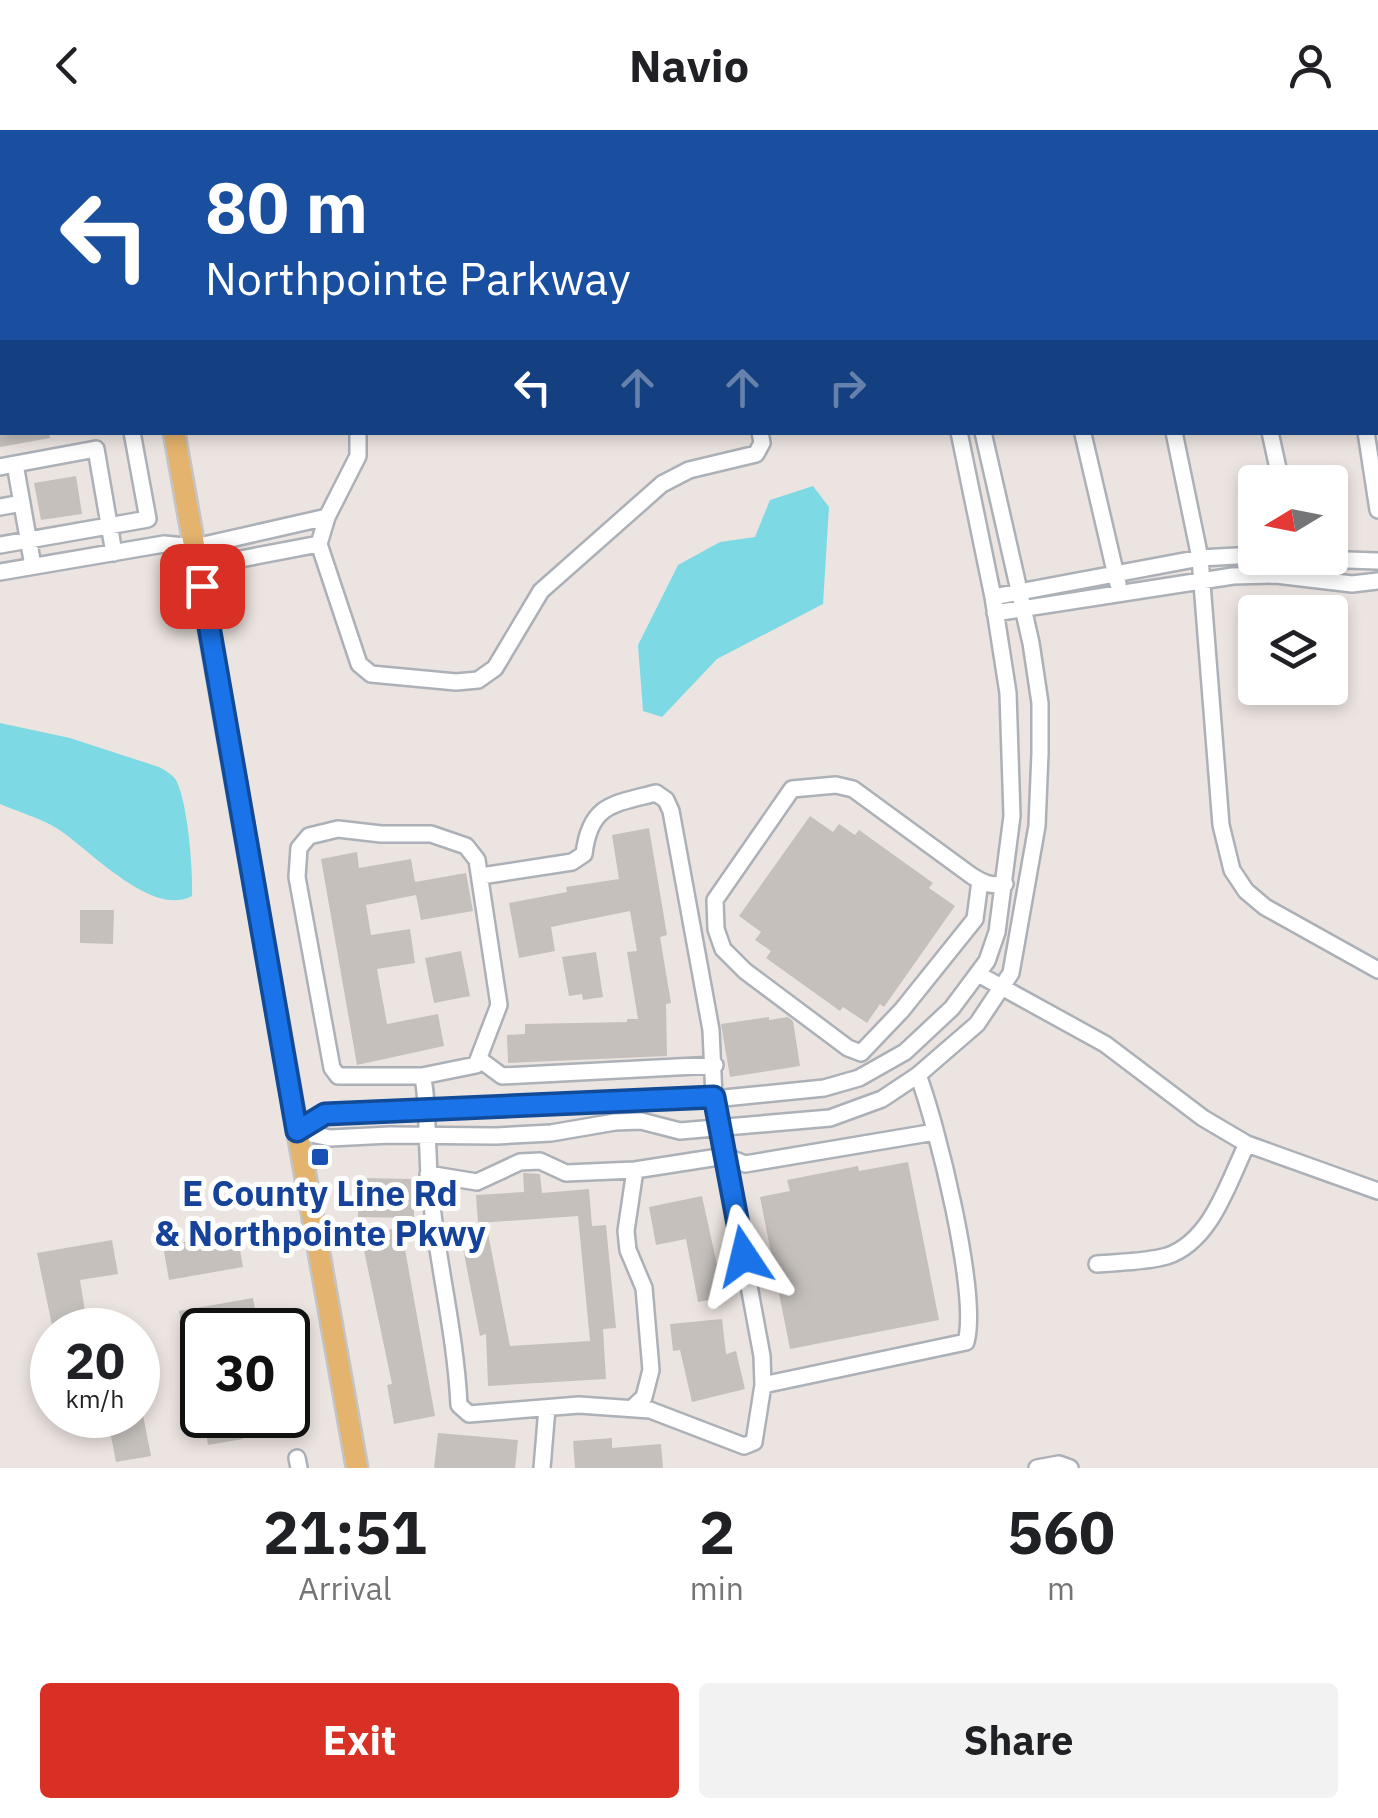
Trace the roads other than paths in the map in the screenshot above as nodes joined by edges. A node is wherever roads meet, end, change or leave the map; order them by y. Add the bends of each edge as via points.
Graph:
1 (133, 435) edge
2 (175, 435) edge
3 (358, 435) edge
4 (761, 435) edge
5 (960, 435) edge
6 (984, 435) edge
7 (1084, 435) edge
8 (1175, 435) edge
9 (1271, 435) edge
10 (1366, 435) edge
11 (95, 440) edge
12 (8, 465) edge
13 (1277, 465) edge
14 (22, 503) junction
15 (0, 507) edge
16 (1378, 510) edge
17 (327, 517) junction
18 (110, 526) junction
19 (28, 540) junction
20 (319, 544) junction
21 (0, 545) edge
22 (195, 547) junction
23 (114, 553) junction
24 (1238, 556) edge
25 (1200, 558) junction
26 (1348, 560) edge
27 (1378, 561) edge
28 (33, 566) junction
29 (0, 572) edge
30 (1116, 574) junction
31 (1269, 575) joint
32 (1298, 575) edge
33 (1298, 578) junction
34 (1082, 580) junction
35 (1202, 580) junction
36 (1378, 583) edge
37 (1020, 591) junction
38 (1120, 593) junction
39 (1085, 599) junction
40 (994, 605) junction
41 (1024, 610) junction
42 (480, 876) junction
43 (980, 881) junction
44 (1004, 884) junction
45 (1378, 970) edge
46 (978, 974) junction
47 (1002, 987) junction
48 (479, 1059) junction
49 (715, 1066) junction
50 (869, 1072) junction
51 (918, 1075) junction
52 (422, 1076) junction
53 (714, 1097) junction
54 (882, 1099) junction
55 (424, 1110) junction
56 (720, 1130) junction
57 (297, 1131) junction
58 (935, 1132) junction
59 (427, 1136) junction
60 (1246, 1144) junction
61 (726, 1156) junction
62 (635, 1170) junction
63 (428, 1174) junction
64 (1378, 1192) edge
65 (1097, 1264) dead end
66 (763, 1385) junction
67 (546, 1408) junction
68 (631, 1409) junction
69 (1064, 1466) edge
70 (357, 1468) edge
71 (542, 1468) edge
72 (1037, 1468) edge

1 - 18 street via 148,519
2 - 22 main road
3 - 17 street via 358,456
4 - 20 street via 756,454 690,470 648,496 541,591 496,668 478,680 371,674 359,664
5 - 40 street
6 - 37 street
7 - 30 street
8 - 25 street
9 - 13 street
10 - 16 street
11 - 12 street
11 - 18 street
12 - 14 street
14 - 15 street
14 - 19 street
17 - 20 street
17 - 22 street
18 - 19 street
18 - 23 street
19 - 21 street
19 - 28 street
20 - 22 street via 230,561
22 - 23 street via 164,544
22 - 57 main road
23 - 28 street
24 - 25 street
25 - 30 street
25 - 35 street
26 - 27 street
28 - 29 street
30 - 34 street
30 - 38 street
31 - 33 street
31 - 35 street
32 - 33 street
33 - 36 street
34 - 37 street
34 - 39 street
35 - 38 street
35 - 45 street via 1222,824 1232,870 1265,908
37 - 40 street
37 - 41 street
38 - 39 street
39 - 41 street
40 - 41 street
40 - 44 street via 1011,743
41 - 47 street via 1040,702 1037,826 1010,974
42 - 48 street via 499,1005
42 - 49 street via 572,862 584,854 594,818 607,805 656,793 666,800
42 - 52 street via 466,846 431,834 338,829 309,836 299,848 297,877 332,1068 338,1076
43 - 43 street via 854,789 792,789 715,900 716,929 723,949 745,971 860,1053 975,919
43 - 44 street
44 - 46 street via 997,932
46 - 47 street
46 - 50 street via 905,1052
47 - 51 street via 978,1024
47 - 60 street via 1105,1044
48 - 49 street via 502,1076
48 - 52 street
49 - 53 street
50 - 53 street via 804,1091
50 - 54 street
51 - 54 street
51 - 58 street
52 - 55 street
53 - 55 street
53 - 56 street
54 - 56 street via 830,1118
55 - 57 street via 325,1114
55 - 59 street
56 - 59 street via 680,1131 641,1121 551,1133
56 - 61 street
57 - 59 street via 330,1138
57 - 70 main road
58 - 61 street via 745,1164
58 - 66 street via 969,1296 966,1342
59 - 63 street
60 - 64 street
60 - 65 street via 1203,1232 1186,1247 1165,1257
61 - 62 street
61 - 66 street
62 - 63 street via 566,1173 540,1161 520,1162 477,1182
62 - 68 street via 626,1230 644,1288 651,1370 644,1397
63 - 67 street via 459,1405 469,1414
66 - 68 street via 754,1442 744,1446
67 - 68 street
67 - 71 street
69 - 72 street

